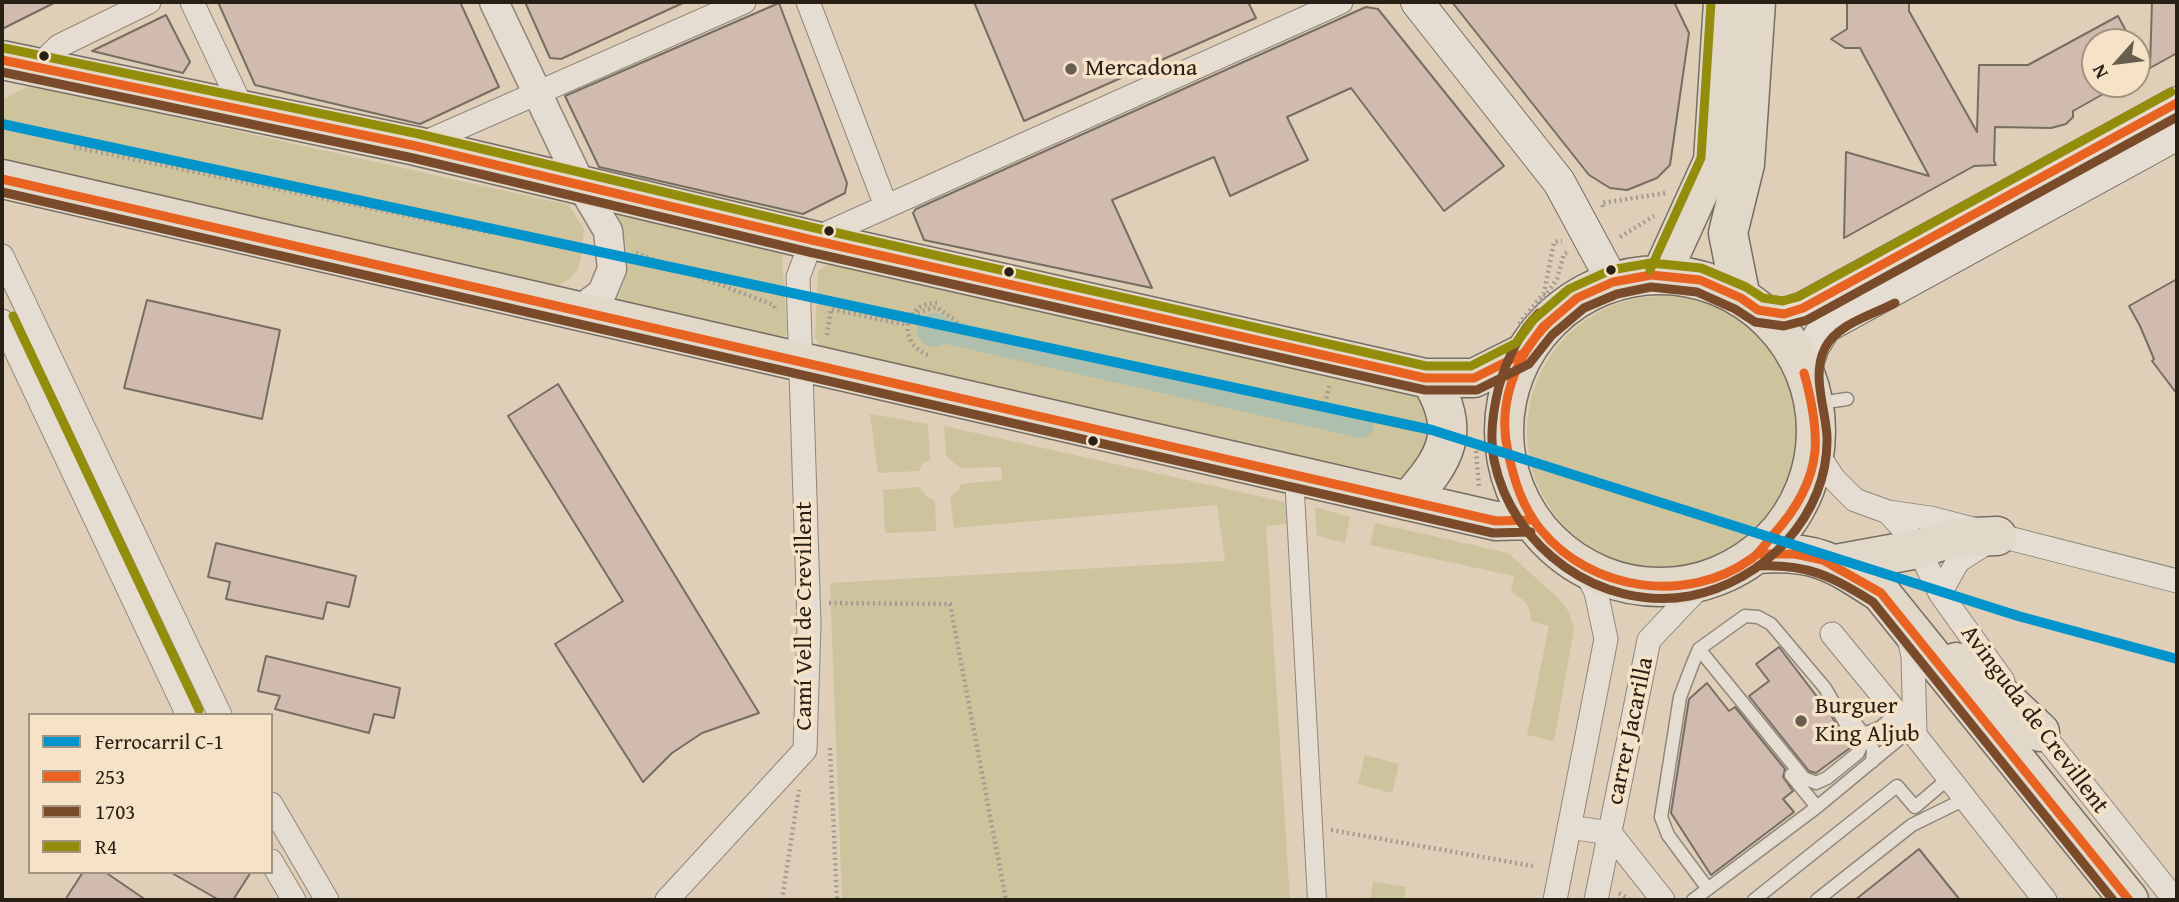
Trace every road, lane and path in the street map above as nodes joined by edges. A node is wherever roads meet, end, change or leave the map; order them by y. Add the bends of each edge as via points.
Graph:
1 (149, 2) edge
2 (192, 2) edge
3 (494, 2) edge
4 (744, 2) edge
5 (808, 2) edge
6 (1341, 2) edge
7 (1417, 2) edge
8 (1704, 2) edge
9 (1756, 2) edge
10 (1722, 20) edge
11 (19, 70) edge
12 (537, 93) junction
13 (2177, 103) edge
14 (244, 112) junction
15 (2177, 134) edge
16 (416, 146) junction
17 (74, 147) dead end
18 (2, 179) edge
19 (582, 187) junction
20 (887, 206) junction
21 (1673, 222) junction
22 (492, 233) dead end
23 (812, 240) junction
24 (1602, 240) junction
25 (635, 253) dead end
26 (2, 256) edge
27 (1661, 275) junction
28 (1613, 282) junction
29 (826, 299) dead end
30 (937, 303) dead end
31 (1749, 304) junction
32 (578, 311) junction
33 (775, 315) dead end
34 (911, 315) junction
35 (2, 321) edge
36 (907, 325) junction
37 (827, 334) dead end
38 (1519, 341) junction
39 (928, 355) dead end
40 (799, 362) junction
41 (1430, 377) junction
42 (1331, 378) dead end
43 (1821, 392) junction
44 (1815, 450) junction
45 (1294, 475) junction
46 (1408, 501) junction
47 (1888, 512) junction
48 (1531, 520) junction
49 (1997, 536) junction
50 (1919, 549) junction
51 (1758, 554) junction
52 (1836, 564) junction
53 (1584, 568) junction
54 (2177, 581) edge
55 (1704, 582) junction
56 (1940, 593) junction
57 (824, 603) dead end
58 (1913, 632) junction
59 (1832, 634) dead end
60 (1699, 649) junction
61 (1825, 688) junction
62 (187, 713) edge
63 (219, 713) edge
64 (1908, 726) junction
65 (2040, 732) junction
66 (1864, 734) junction
67 (830, 738) dead end
68 (805, 750) junction
69 (1872, 762) junction
70 (1949, 778) junction
71 (1965, 799) junction
72 (273, 807) edge
73 (1817, 807) junction
74 (1569, 827) junction
75 (1313, 828) junction
76 (1610, 833) junction
77 (273, 864) edge
78 (1533, 866) dead end
79 (1708, 889) junction
80 (294, 900) edge
81 (327, 900) edge
82 (667, 900) edge
83 (782, 900) edge
84 (837, 900) edge
85 (1006, 900) edge
86 (1317, 900) edge
87 (1555, 900) edge
88 (1596, 900) edge
89 (1662, 900) edge
90 (1693, 900) edge
91 (1754, 900) edge
92 (1817, 900) edge
93 (2045, 900) edge
94 (2129, 900) edge
95 (2175, 900) edge

1 - 11 street
2 - 14 street
3 - 12 street
4 - 12 street
5 - 20 street
6 - 20 street
7 - 24 main road
8 - 10 street
9 - 31 highway via 1745,164 1728,233
10 - 21 highway via 1713,161
11 - 14 highway
12 - 16 street
12 - 19 street
13 - 31 main road via 1803,308 1784,314
14 - 16 highway
15 - 43 main road via 1825,327 1813,347
16 - 19 highway
17 - 22 path
18 - 32 highway
19 - 23 highway
19 - 32 street via 608,231 612,269 602,293
20 - 23 street
21 - 24 path
21 - 24 path via 1672,192 1602,203 1607,236
21 - 27 highway
23 - 40 street, Camí Vell de Crevillent via 798,277
23 - 41 highway
24 - 28 main road
24 - 38 path via 1554,242 1544,293
25 - 33 path via 774,305
26 - 63 street
27 - 28 highway
27 - 31 highway via 1700,280
28 - 38 highway via 1577,298
29 - 34 path
30 - 34 path via 920,306
31 - 43 highway via 1785,338
32 - 40 highway
34 - 36 path
34 - 42 path via 936,307 960,329 1325,407
35 - 62 street
36 - 37 path via 831,309
36 - 39 path via 912,346
38 - 41 highway via 1474,378
38 - 48 highway via 1504,422 1506,460 1515,491
40 - 45 highway
40 - 68 street, Camí Vell de Crevillent via 809,624
41 - 46 highway via 1449,430 1447,442 1432,474
43 - 44 highway
44 - 47 street via 1855,500
44 - 51 highway via 1799,502
45 - 46 highway
45 - 75 street
46 - 48 highway via 1496,521
47 - 49 street
47 - 50 street, Avinguda de Crevillent
48 - 53 highway via 1555,547
49 - 50 highway via 1951,538
49 - 54 street
49 - 56 street via 1958,561
50 - 52 highway
50 - 56 street, Avinguda de Crevillent
51 - 52 highway, Avinguda de Crevillent via 1807,554
51 - 55 highway
52 - 58 highway, Avinguda de Crevillent via 1881,593
53 - 55 highway via 1620,583 1656,588
53 - 74 street, carrer Jacarilla via 1596,592 1606,639
55 - 76 street, carrer Jacarilla via 1649,640
56 - 65 street, Avinguda de Crevillent
57 - 85 path via 950,604
58 - 64 street, Avinguda de Crevillent
58 - 65 highway via 1980,676
58 - 94 highway, Avinguda de Crevillent
59 - 64 street
60 - 61 lane via 1745,616 1758,617 1771,624
60 - 61 lane via 1804,779 1816,783 1860,748
60 - 73 lane via 1706,669
60 - 79 lane via 1680,697 1661,817 1668,835
61 - 66 lane
64 - 66 lane via 1881,727
64 - 69 lane
64 - 70 street
65 - 95 street, Avinguda de Crevillent
66 - 69 lane via 1872,749
67 - 84 path
68 - 82 street, Camí Vell de Crevillent
68 - 83 path
69 - 73 lane
70 - 71 street
70 - 91 lane via 1915,807 1897,786
71 - 92 lane via 1912,825
71 - 93 street
72 - 81 street
73 - 79 lane
74 - 76 street
74 - 87 street, carrer Jacarilla
75 - 78 path
75 - 86 street
76 - 88 street, carrer Jacarilla
76 - 89 street
77 - 80 street
79 - 90 lane

